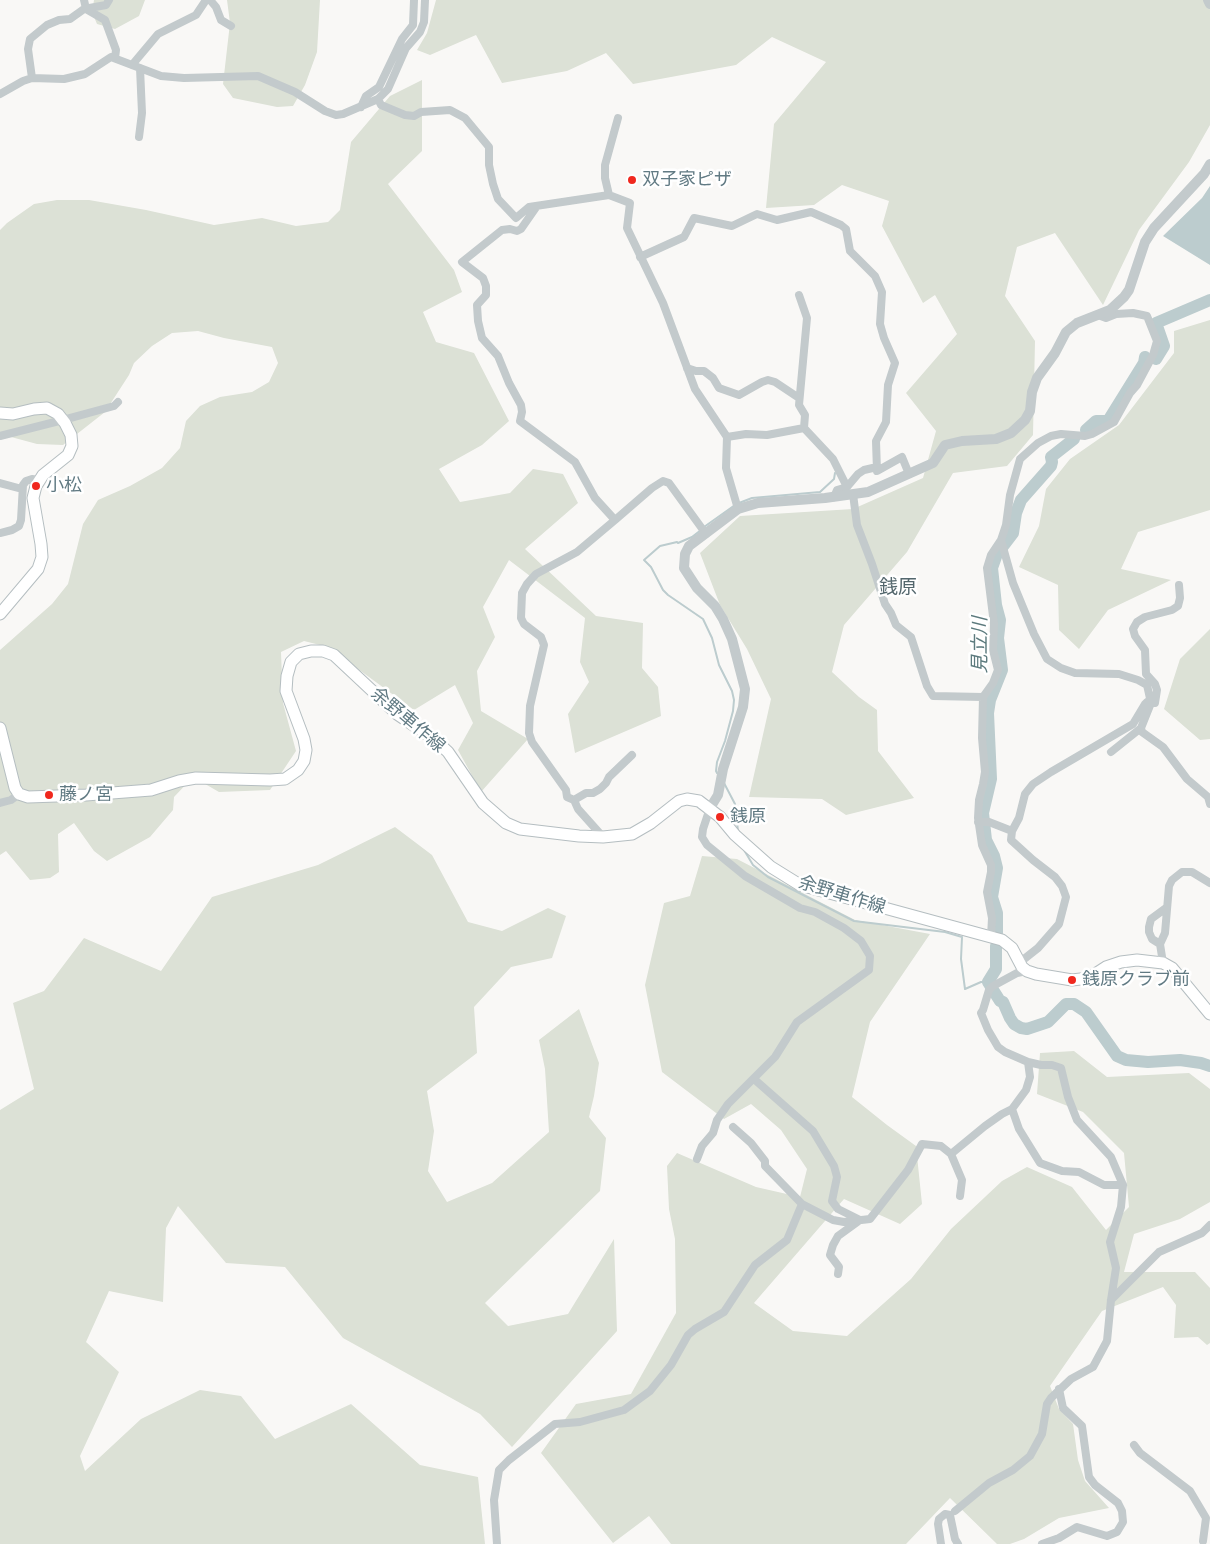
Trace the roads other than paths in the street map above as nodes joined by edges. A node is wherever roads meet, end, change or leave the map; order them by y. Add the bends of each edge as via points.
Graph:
1 (84, 0) edge
2 (109, 0) edge
3 (206, 0) edge
4 (210, 0) edge
5 (414, 0) edge
6 (425, 0) edge
7 (1208, 0) edge
8 (1210, 4) edge
9 (86, 9) junction
10 (232, 26) dead end
11 (115, 58) junction
12 (136, 66) junction
13 (32, 78) junction
14 (0, 94) edge
15 (378, 99) junction
16 (361, 107) junction
17 (618, 118) dead end
18 (139, 136) dead end
19 (1210, 164) edge
20 (609, 196) junction
21 (537, 206) junction
22 (640, 256) junction
23 (799, 295) dead end
24 (1098, 315) junction
25 (687, 368) junction
26 (799, 398) junction
27 (118, 402) dead end
28 (0, 413) edge
29 (63, 420) junction
30 (804, 428) junction
31 (0, 436) edge
32 (727, 436) junction
33 (877, 469) junction
34 (909, 474) junction
35 (40, 480) junction
36 (0, 483) edge
37 (878, 488) junction
38 (22, 489) junction
39 (850, 491) junction
40 (738, 508) junction
41 (614, 520) junction
42 (0, 533) edge
43 (706, 534) junction
44 (1002, 545) junction
45 (1179, 585) dead end
46 (0, 614) edge
47 (984, 698) junction
48 (1151, 703) junction
49 (0, 728) edge
50 (1141, 728) junction
51 (1111, 752) dead end
52 (632, 755) dead end
53 (19, 794) junction
54 (574, 800) junction
55 (0, 803) edge
56 (1210, 804) edge
57 (710, 808) junction
58 (982, 822) junction
59 (1012, 831) junction
60 (603, 837) junction
61 (1210, 883) edge
62 (1166, 908) junction
63 (991, 937) junction
64 (1160, 944) junction
65 (1163, 963) junction
66 (1023, 967) junction
67 (1210, 1014) edge
68 (1028, 1062) junction
69 (754, 1079) junction
70 (1012, 1110) junction
71 (733, 1127) dead end
72 (952, 1154) junction
73 (698, 1159) dead end
74 (1123, 1185) junction
75 (960, 1196) dead end
76 (802, 1204) junction
77 (860, 1220) junction
78 (1210, 1225) edge
79 (838, 1274) dead end
80 (1111, 1300) junction
81 (1059, 1389) junction
82 (1134, 1445) dead end
83 (955, 1511) dead end
84 (1205, 1542) edge
85 (497, 1544) edge
86 (941, 1544) edge
87 (958, 1544) edge
88 (1042, 1544) edge

1 - 9 street
2 - 9 street via 106,4
3 - 12 street via 196,15 158,34
4 - 10 street via 221,20
5 - 16 street via 413,26 402,39 380,87 366,96
6 - 15 street via 420,32 406,48 388,89
7 - 8 street
9 - 11 street via 105,20 116,50
9 - 13 street via 70,19 47,25 30,39 28,49
11 - 12 street
11 - 13 street via 75,77
12 - 16 street via 161,76 184,78 258,76 336,115
12 - 18 street via 142,113
13 - 14 street
15 - 16 street
15 - 21 street via 380,104 405,115 450,110 465,118 489,147 489,164 498,198 516,218 529,207
17 - 20 street via 605,165
19 - 24 street via 1154,228 1145,242 1124,297 1110,310
20 - 21 street
20 - 22 street via 630,203 627,228
21 - 41 street via 521,229 502,230 462,262 483,278 486,286 486,294 477,304 482,338 498,356 521,405 520,421 575,462 595,498
22 - 25 street via 663,303
22 - 33 street via 684,238 694,218 732,226 757,214 777,220 811,212 846,229 850,251 875,276 882,292 880,324 895,363 888,385 886,422 876,441
23 - 26 street via 807,318
24 - 34 street via 1077,323 1066,332 1038,378 1032,392 1030,411 1011,433 996,439 945,445 933,463
24 - 44 street via 1106,318 1133,313 1147,316 1157,341 1153,355 1114,422 1085,436 1051,436 1020,459
25 - 26 street via 704,371 719,388 739,395 768,380
25 - 32 street via 695,389
26 - 30 street
27 - 29 street via 114,406
28 - 29 main road via 47,408
29 - 31 street
29 - 35 main road via 71,435 72,446 68,455
30 - 32 street via 767,435
30 - 39 street via 833,459
32 - 40 street via 726,468
33 - 34 street via 902,457
33 - 37 street
33 - 39 street via 858,474
34 - 37 street
35 - 38 street via 26,481
35 - 46 main road via 33,498 41,544 40,563
36 - 38 street
37 - 39 street via 868,492
38 - 42 street via 19,526
39 - 40 street via 834,496
39 - 47 street via 857,525 885,604 896,625 911,637 933,696
40 - 43 street
41 - 43 street via 663,481 669,483
41 - 54 street via 577,552 536,574 522,593 521,618 541,637 544,645 532,692 529,733 566,790 567,797
43 - 57 street via 690,546 685,554 684,568 723,619 732,639 745,689 743,707 718,795
44 - 47 street via 990,555 987,568 994,624 993,650 998,670
44 - 48 street via 1013,582 1047,659 1075,673 1119,674 1138,680 1147,685
45 - 48 street via 1178,606 1145,617 1133,628 1145,650 1146,674 1157,690 1155,703
47 - 58 street via 982,738 985,772 979,800
48 - 50 street
48 - 59 street via 1145,704 1130,727 1028,788
49 - 53 main road
50 - 51 street
50 - 56 street via 1145,735 1163,747 1187,779 1208,797
52 - 54 street via 600,789 586,792
53 - 55 street
53 - 60 main road, 余野車作線 via 86,795 150,790 196,778 285,779 298,770 306,750 286,691 291,662 299,654 323,651 334,656 398,714 448,752 483,803 506,823 520,829
54 - 60 street
57 - 60 main road, 余野車作線 via 699,801 679,801 632,834
57 - 63 main road, 余野車作線 via 771,867 800,885
57 - 69 street via 702,837 707,845 745,876 800,908 815,912 844,928 862,941 870,956 869,970 797,1022 775,1057
58 - 59 street
58 - 63 street via 982,846 991,872 987,892 992,918
59 - 66 street via 1011,840 1055,876 1066,898 1059,924
61 - 62 street via 1192,872 1182,872 1169,886
62 - 64 street via 1165,932
62 - 64 street via 1151,919 1149,927 1152,938
63 - 66 main road, 余野車作線 via 1012,948
64 - 65 street
65 - 66 main road via 1120,962 1089,978 1072,980
65 - 67 main road via 1172,968
66 - 68 street via 991,988 981,1013 998,1047
68 - 70 street via 1030,1077 1026,1090
68 - 74 street via 1061,1068 1077,1120 1110,1157
69 - 73 street via 728,1104 713,1133 702,1146
69 - 77 street via 813,1131 837,1177 832,1201
70 - 72 street via 984,1126
70 - 74 street via 1019,1129 1040,1163 1062,1171 1079,1172 1104,1185
71 - 76 street via 751,1143 766,1166
72 - 75 street via 962,1180
72 - 77 street via 941,1146 922,1144 908,1170 870,1219
74 - 80 street via 1121,1207 1110,1242 1116,1268
76 - 77 street via 833,1220
76 - 85 street via 787,1240 755,1265 724,1312 688,1335 671,1365 650,1391 624,1410 580,1422 555,1424 499,1470 494,1500
77 - 79 street via 838,1236 832,1246 830,1255 839,1267
78 - 80 street via 1202,1234 1159,1252
80 - 81 street via 1107,1340 1093,1367
81 - 83 street via 1047,1404 1042,1434 1030,1456
81 - 88 street via 1063,1408 1082,1426 1089,1477 1118,1503 1123,1522 1117,1532 1107,1536 1077,1527
82 - 84 street via 1190,1491 1206,1518
86 - 87 street via 938,1524 945,1514 950,1515

